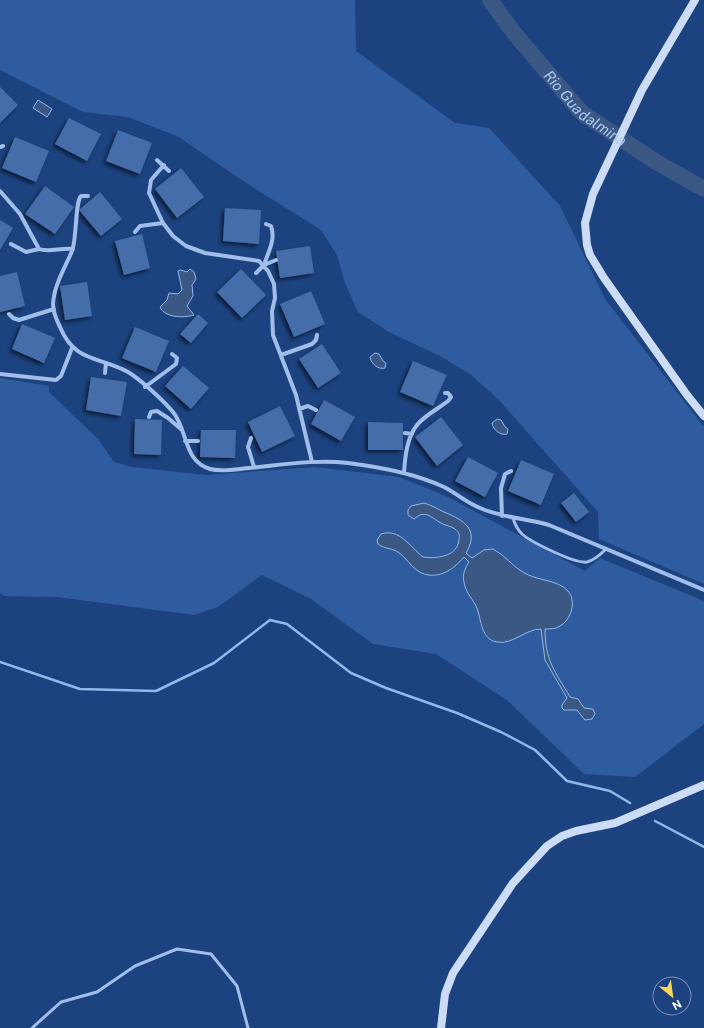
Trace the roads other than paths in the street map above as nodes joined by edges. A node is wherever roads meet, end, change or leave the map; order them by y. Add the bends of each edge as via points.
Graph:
1 (695, 0) edge
2 (157, 160) dead end
3 (164, 166) junction
4 (168, 170) dead end
5 (0, 191) edge
6 (88, 196) dead end
7 (163, 222) junction
8 (266, 224) dead end
9 (135, 232) dead end
10 (11, 244) dead end
11 (39, 249) junction
12 (73, 249) junction
13 (276, 260) dead end
14 (264, 265) junction
15 (256, 273) dead end
16 (54, 309) junction
17 (9, 314) dead end
18 (317, 335) dead end
19 (72, 348) junction
20 (172, 354) dead end
21 (281, 355) junction
22 (106, 363) junction
23 (105, 373) dead end
24 (0, 374) edge
25 (145, 387) junction
26 (445, 393) dead end
27 (299, 409) junction
28 (316, 410) dead end
29 (704, 416) edge
30 (149, 417) dead end
31 (183, 431) junction
32 (405, 433) dead end
33 (412, 434) junction
34 (251, 438) dead end
35 (185, 441) junction
36 (198, 441) dead end
37 (312, 462) junction
38 (254, 467) junction
39 (511, 471) dead end
40 (404, 473) junction
41 (503, 482) junction
42 (498, 483) dead end
43 (502, 516) junction
44 (513, 518) junction
45 (605, 550) junction
46 (704, 590) edge
47 (704, 785) edge
48 (32, 1028) edge
49 (248, 1028) edge
50 (441, 1028) edge

1 - 29 street via 642,90 593,194 585,223 590,255 604,278
2 - 3 street
3 - 4 street
3 - 7 street via 149,186 151,199
5 - 11 street via 20,214
6 - 12 street via 81,196 78,201
7 - 9 street via 140,226
7 - 14 street via 173,236 186,246 205,252 259,261
8 - 14 street via 272,228 272,241
10 - 11 street via 26,252
11 - 12 street
12 - 16 street via 56,287
13 - 14 street
14 - 15 street
14 - 21 street via 274,284 273,335
16 - 17 street via 19,320
16 - 19 street via 64,337
18 - 21 street via 312,345
19 - 22 street
19 - 24 street via 56,380
20 - 25 street via 176,355 178,360 173,369
21 - 27 street
22 - 23 street
22 - 25 street via 128,372
25 - 31 street via 174,413
26 - 33 street via 451,397 429,418 418,424
27 - 28 street via 308,406
27 - 37 street
30 - 31 street via 151,412 157,411
31 - 35 street
32 - 33 street
33 - 40 street via 406,453
34 - 38 street via 248,447
35 - 36 street
35 - 38 street via 196,461 210,469
37 - 38 street
37 - 40 street via 346,462
39 - 41 street via 505,474
40 - 43 street via 444,487 479,508
41 - 42 street
41 - 43 street
43 - 44 street
44 - 45 street via 529,519 549,525
44 - 45 lane via 523,535 550,550 578,561 593,560
45 - 46 street
47 - 50 street via 616,823 576,831 547,846 513,883 453,973 445,994
48 - 49 lane via 61,1002 97,992 135,966 177,949 211,954 237,986

